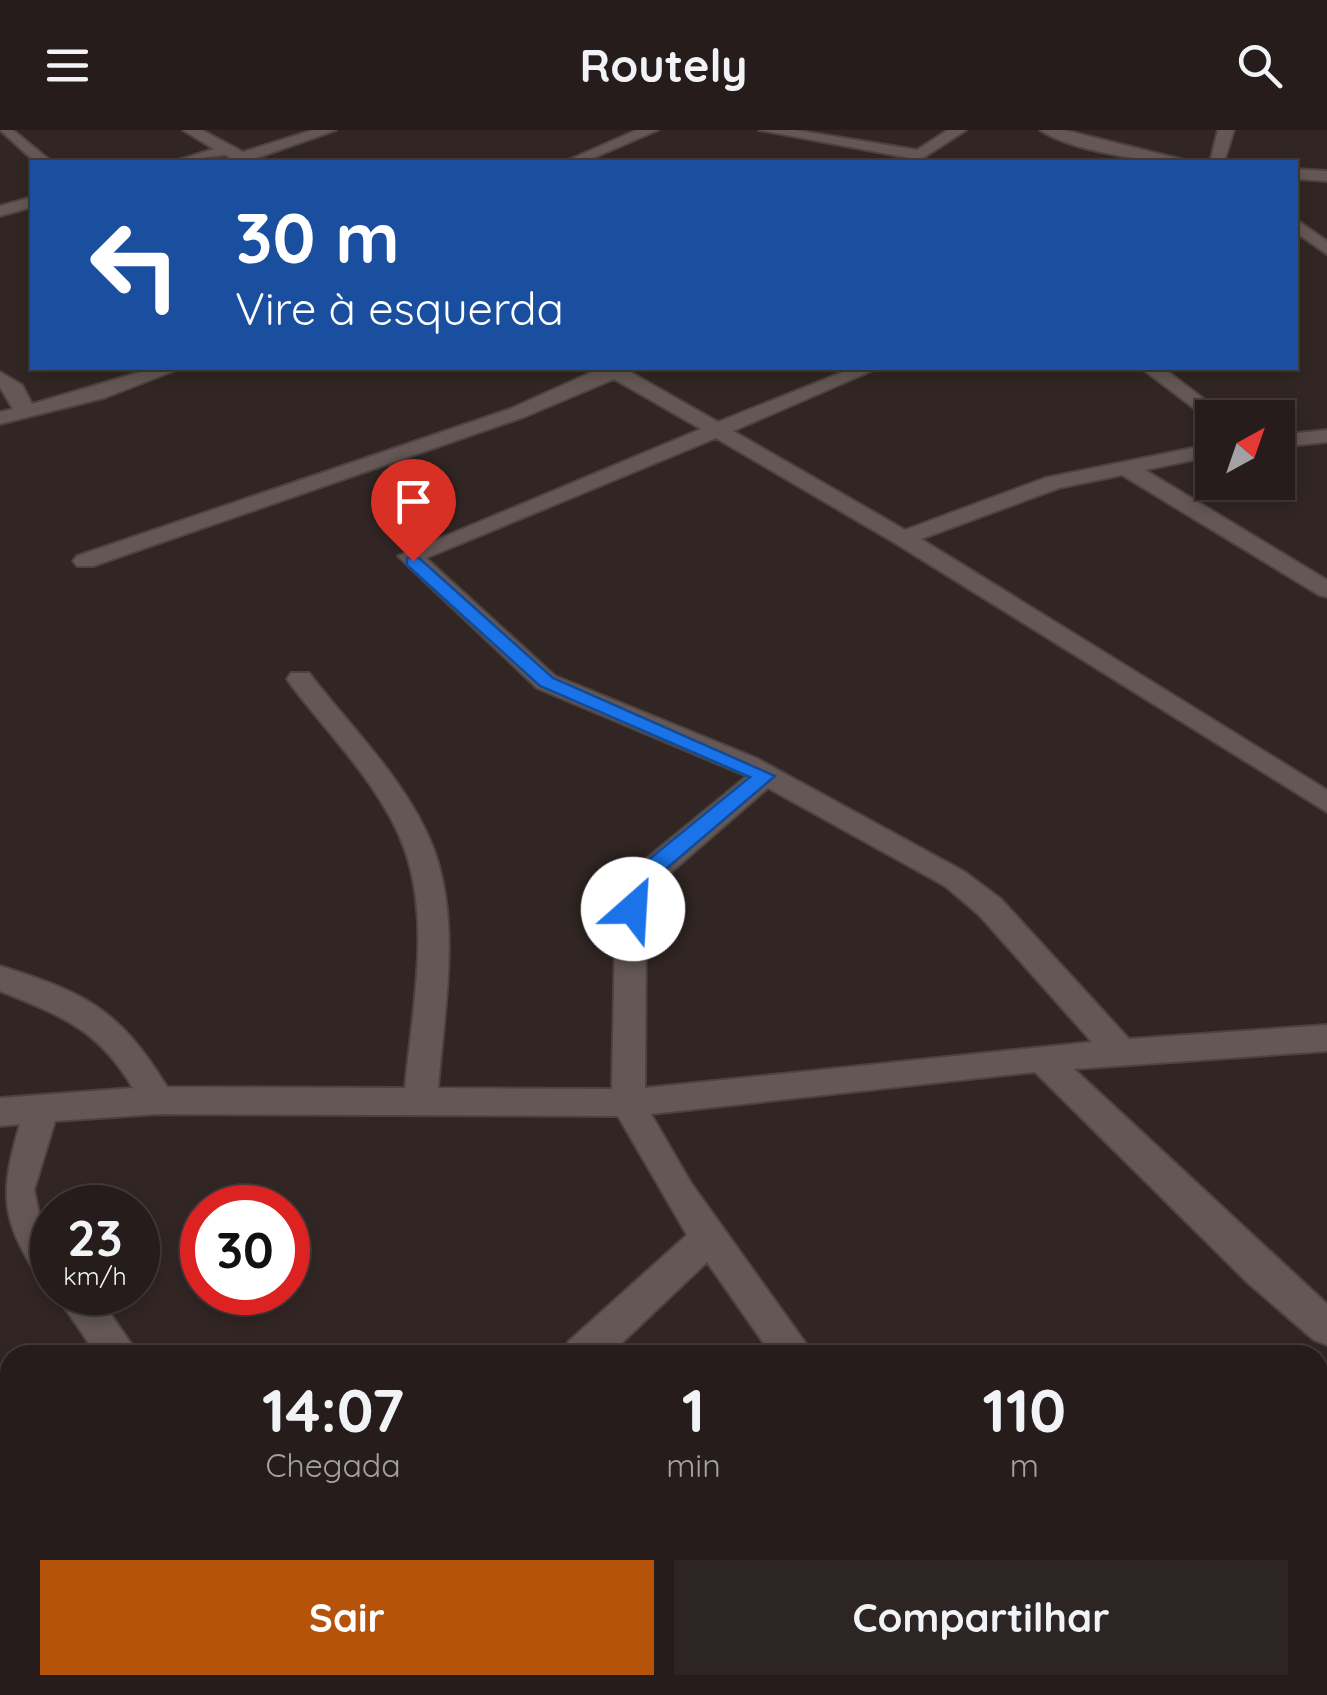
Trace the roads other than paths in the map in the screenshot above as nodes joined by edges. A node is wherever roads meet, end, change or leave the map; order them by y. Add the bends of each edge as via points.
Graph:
1 (4, 130) edge
2 (190, 130) edge
3 (328, 130) edge
4 (650, 130) edge
5 (767, 130) edge
6 (958, 130) edge
7 (1048, 130) edge
8 (1226, 130) edge
9 (238, 157) edge
10 (42, 160) edge
11 (203, 160) edge
12 (577, 160) edge
13 (1174, 160) edge
14 (1218, 160) edge
15 (1298, 174) edge
16 (1327, 176) edge
17 (30, 203) edge
18 (0, 211) edge
19 (1298, 226) edge
20 (1324, 243) edge
21 (164, 370) edge
22 (611, 370) edge
23 (615, 370) edge
24 (864, 370) edge
25 (1154, 370) edge
26 (0, 378) edge
27 (1195, 400) edge
28 (24, 410) junction
29 (0, 418) edge
30 (717, 429) junction
31 (1327, 436) edge
32 (1295, 439) edge
33 (1195, 453) edge
34 (1122, 466) junction
35 (903, 538) junction
36 (85, 561) dead end
37 (1327, 590) edge
38 (300, 678) dead end
39 (765, 776) junction
40 (1327, 803) edge
41 (0, 978) edge
42 (1327, 1038) edge
43 (1120, 1051) junction
44 (1042, 1058) junction
45 (158, 1100) junction
46 (420, 1102) junction
47 (628, 1103) junction
48 (44, 1110) junction
49 (0, 1112) edge
50 (30, 1233) edge
51 (709, 1237) junction
52 (90, 1315) edge
53 (1327, 1328) edge
54 (112, 1345) edge
55 (593, 1345) edge
56 (788, 1345) edge

1 - 10 street
2 - 9 street
3 - 9 street
4 - 12 street
5 - 6 street via 920,155
7 - 13 street
8 - 14 street
9 - 11 street
15 - 16 street
17 - 18 street
19 - 20 street
21 - 28 street
22 - 36 street via 482,425
23 - 30 street
24 - 30 street
25 - 27 street
26 - 28 street
28 - 29 street
30 - 35 street
30 - 39 street via 410,556 546,682
31 - 32 street
33 - 34 street
34 - 35 street via 1053,483
34 - 37 street
35 - 40 street
38 - 46 street via 418,847 432,919
39 - 43 street via 954,879 990,907
39 - 47 street via 631,892
41 - 45 street via 83,1011 125,1046
42 - 43 street
43 - 44 street
44 - 47 street
44 - 53 street
45 - 46 street
45 - 48 street
46 - 47 street
47 - 51 street
48 - 49 street
48 - 50 street via 12,1182
51 - 55 street
51 - 56 street
52 - 54 street

